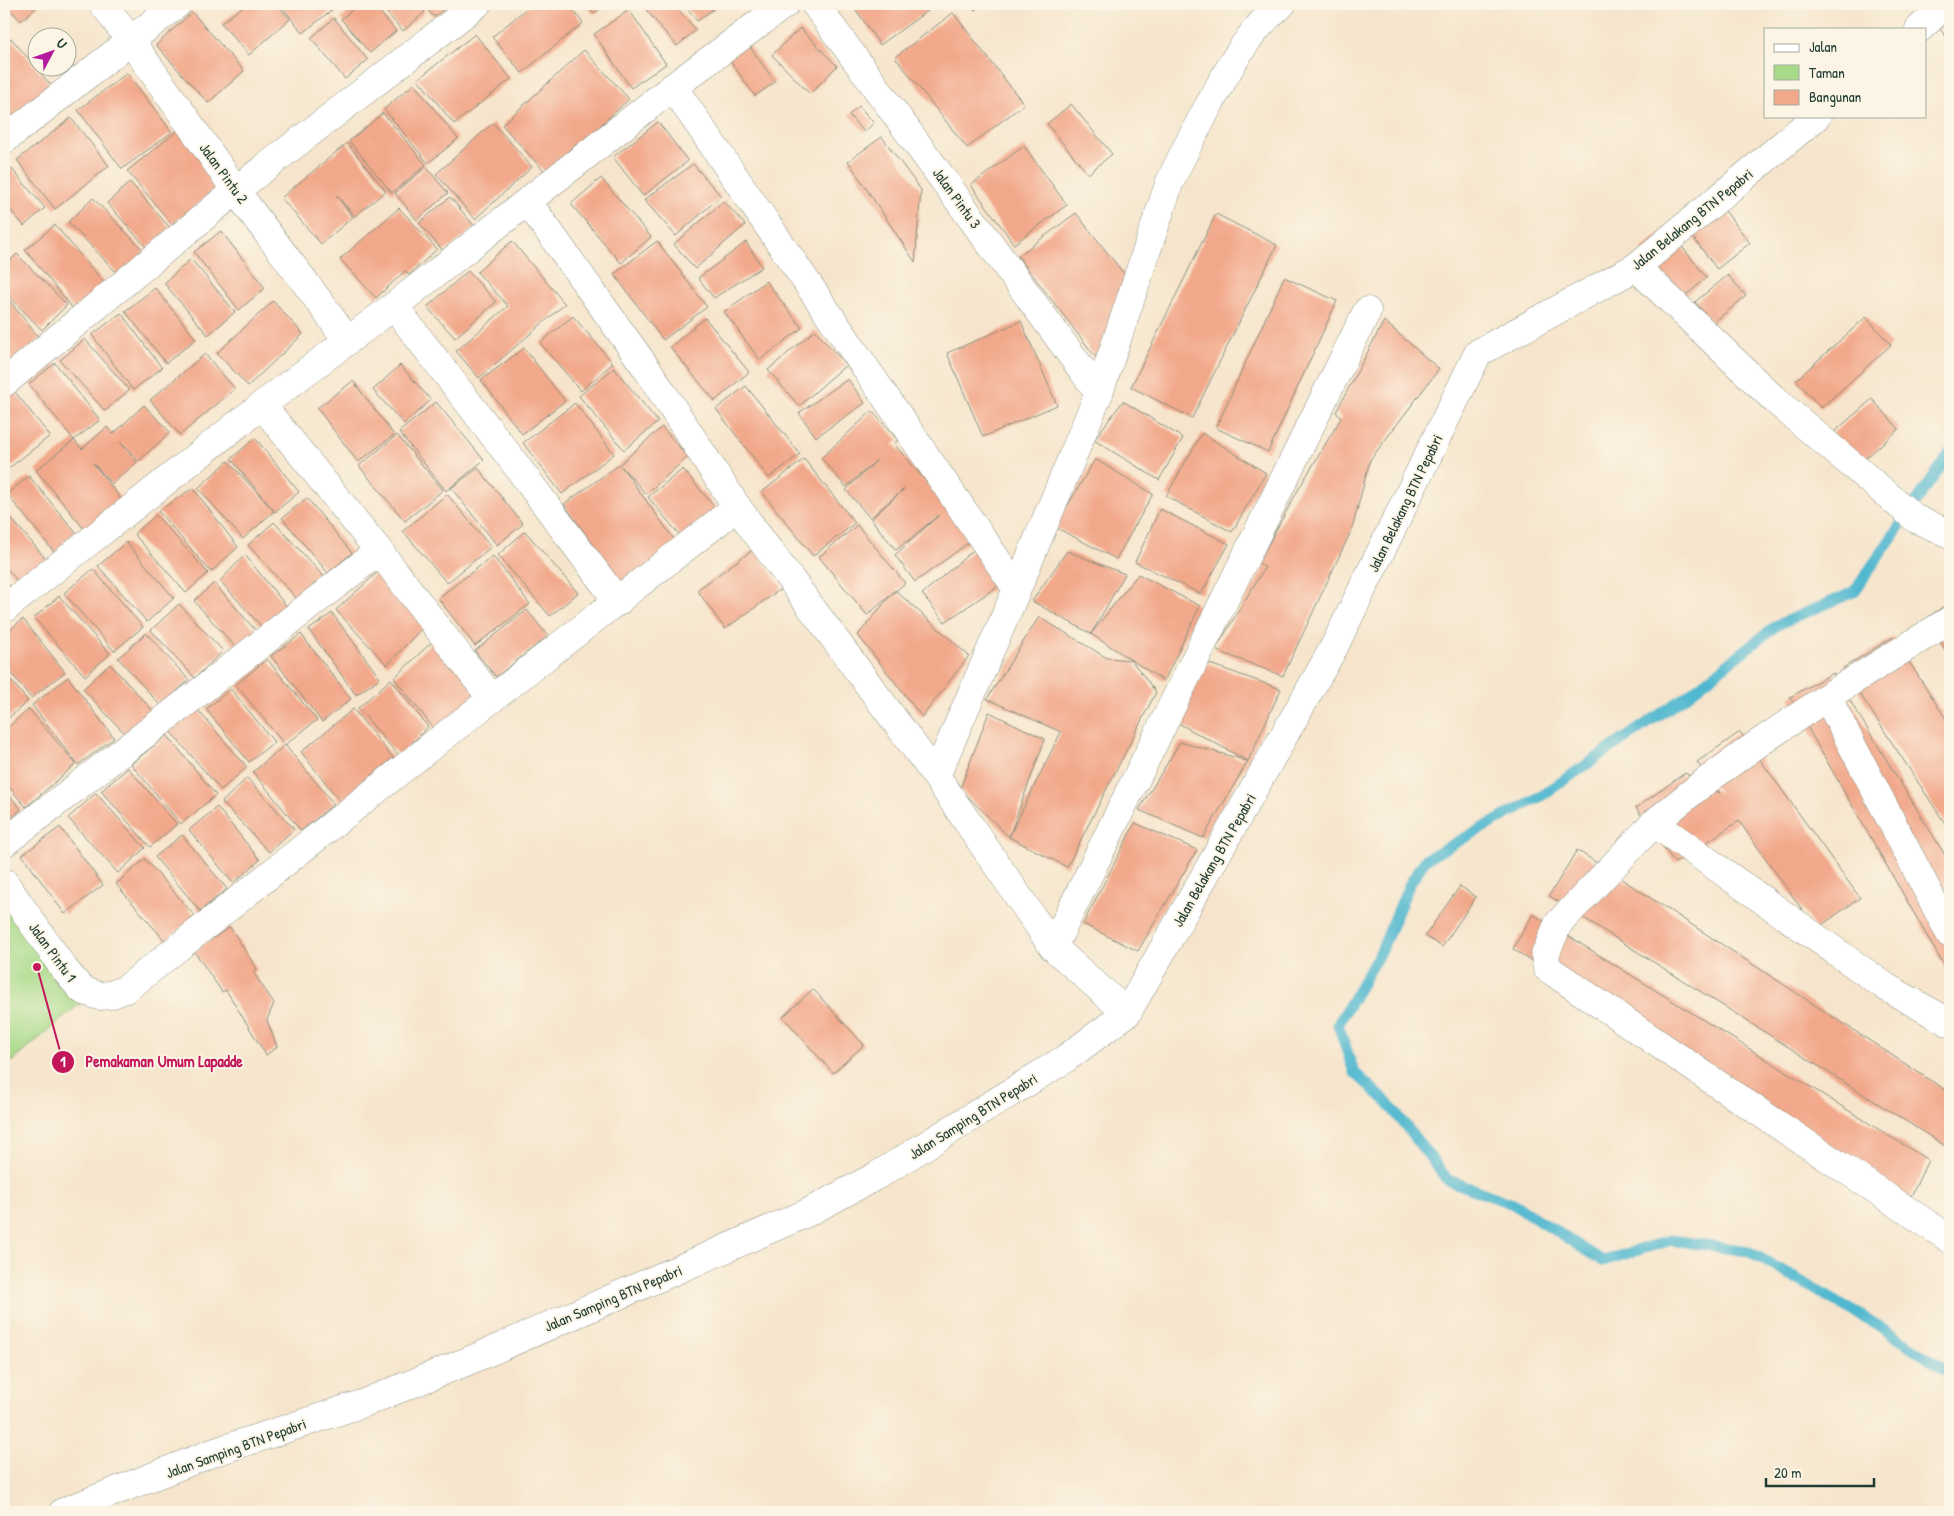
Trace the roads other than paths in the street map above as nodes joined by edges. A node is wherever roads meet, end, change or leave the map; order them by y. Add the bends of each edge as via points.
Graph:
1 (103, 4) edge
2 (177, 4) edge
3 (477, 4) edge
4 (785, 4) edge
5 (815, 4) edge
6 (1282, 4) edge
7 (1946, 4) edge
8 (1920, 28) edge
9 (131, 40) junction
10 (673, 87) junction
11 (1815, 118) edge
12 (4, 140) edge
13 (236, 190) junction
14 (528, 202) junction
15 (1636, 267) junction
16 (394, 306) junction
17 (1367, 311) dead end
18 (347, 341) junction
19 (4, 383) edge
20 (1099, 393) junction
21 (262, 405) junction
22 (737, 507) junction
23 (1942, 531) edge
24 (379, 551) junction
25 (1017, 589) junction
26 (618, 602) junction
27 (4, 609) edge
28 (1950, 620) edge
29 (1827, 696) junction
30 (492, 699) junction
31 (936, 776) junction
32 (1654, 822) junction
33 (4, 843) edge
34 (4, 882) edge
35 (1950, 934) edge
36 (1053, 947) junction
37 (1127, 1013) junction
38 (1950, 1024) edge
39 (1950, 1239) edge
40 (63, 1512) edge

1 - 9 street, Jalan Pintu 2
2 - 9 street
3 - 13 street
4 - 10 street
5 - 20 street, Jalan Pintu 3
6 - 20 street via 1255,29 1231,64 1182,156 1169,184
7 - 8 street
9 - 12 street
9 - 13 street, Jalan Pintu 2
10 - 14 street
10 - 25 street
11 - 15 street, Jalan Belakang BTN Pepabri
13 - 18 street, Jalan Pintu 2 via 322,302
13 - 19 street
14 - 16 street
14 - 22 street via 647,369
15 - 23 street via 1776,401 1916,520
15 - 37 street, Jalan Belakang BTN Pepabri via 1478,353 1333,649
16 - 18 street
16 - 26 street
17 - 36 street
18 - 21 street
20 - 25 street
21 - 24 street
21 - 27 street
22 - 26 street, Jalan Pintu 1
22 - 31 street
24 - 30 street
24 - 33 street
25 - 31 street
26 - 30 street, Jalan Pintu 1
28 - 29 street
29 - 32 street
29 - 35 street
30 - 34 street, Jalan Pintu 1 via 126,989 99,996 82,990
31 - 36 street
32 - 38 street via 1886,987
32 - 39 street via 1558,924 1545,955 1547,968
36 - 37 street
37 - 40 street, Jalan Samping BTN Pepabri via 1065,1059 878,1175 807,1213 373,1400 212,1453

